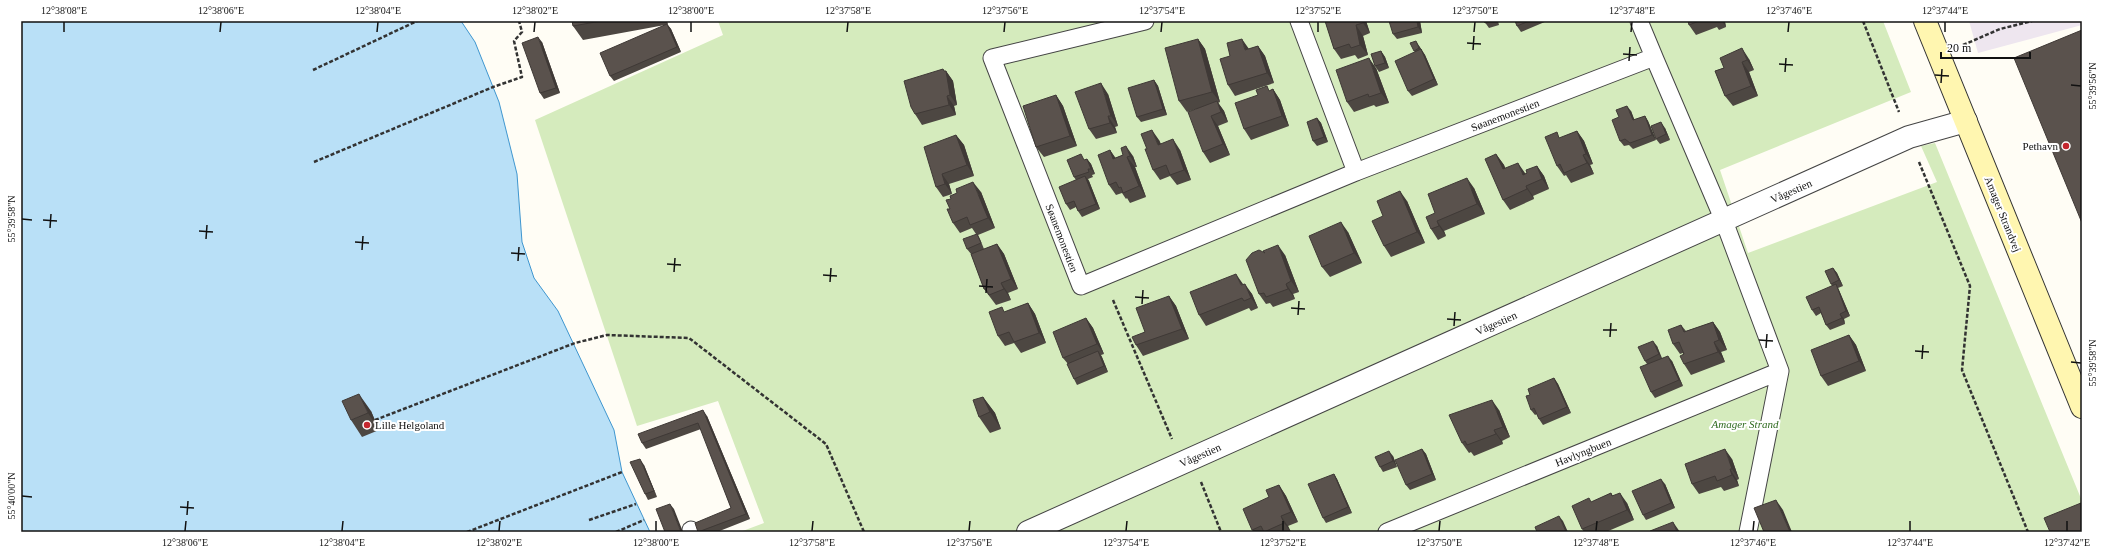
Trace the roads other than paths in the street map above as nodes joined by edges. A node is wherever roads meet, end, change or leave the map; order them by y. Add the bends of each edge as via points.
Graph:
1 (1145, 21) edge
2 (1299, 21) edge
3 (1639, 21) edge
4 (1925, 21) edge
5 (1654, 58) junction
6 (1966, 121) junction
7 (1356, 172) junction
8 (1724, 221) junction
9 (1780, 371) junction
10 (2082, 407) edge
11 (1028, 532) edge
12 (1387, 532) edge
13 (1748, 532) edge

1 - 7 lane, Søanemonestien via 992,58 1081,286
2 - 7 lane
3 - 5 lane
4 - 6 street, Amager Strandvej
5 - 7 lane, Søanemonestien
5 - 8 lane
6 - 8 street, Vågestien via 1909,137
6 - 10 street, Amager Strandvej
8 - 9 lane
8 - 11 street, Vågestien
9 - 12 lane, Havlyngbuen
9 - 13 lane

